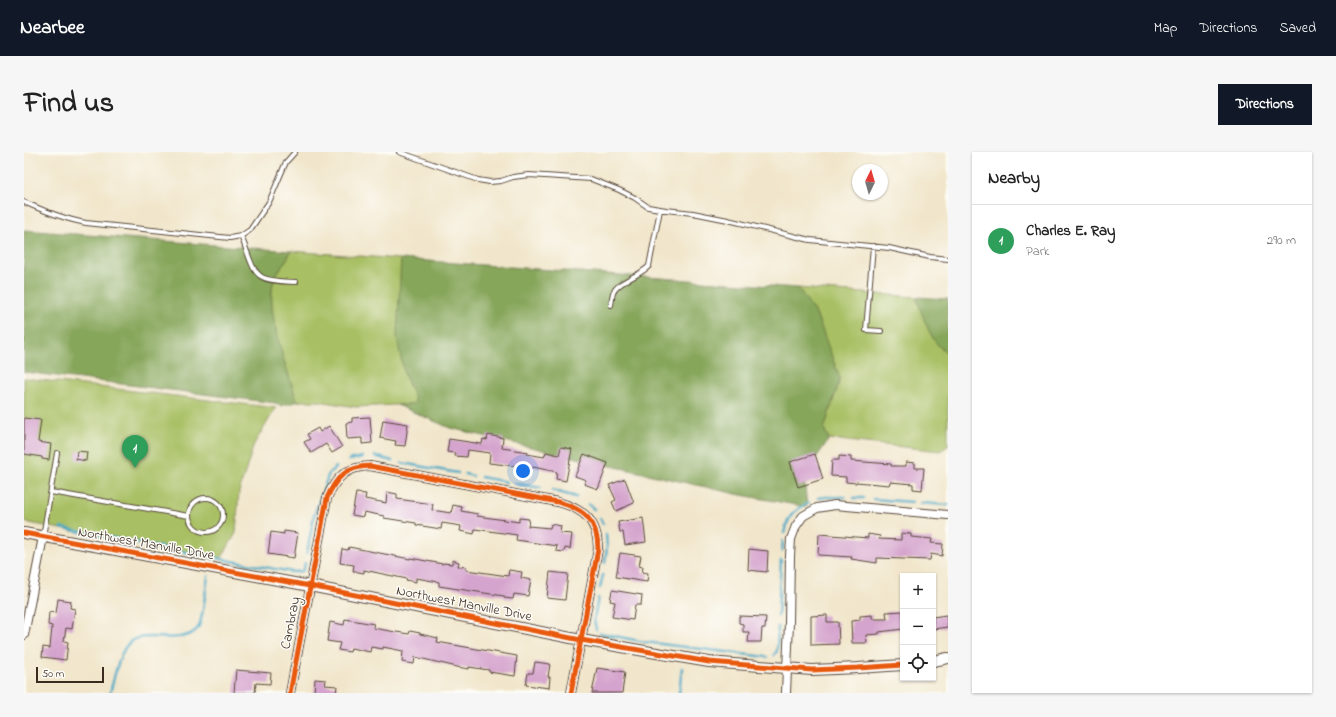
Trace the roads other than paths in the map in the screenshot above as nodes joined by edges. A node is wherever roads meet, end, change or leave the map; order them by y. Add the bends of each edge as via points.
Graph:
1 (295, 152) edge
2 (399, 152) edge
3 (24, 202) edge
4 (660, 210) junction
5 (241, 236) junction
6 (873, 246) junction
7 (948, 259) edge
8 (296, 282) dead end
9 (611, 305) dead end
10 (881, 331) dead end
11 (58, 453) dead end
12 (51, 492) junction
13 (948, 515) edge
14 (189, 516) junction
15 (24, 533) edge
16 (43, 537) junction
17 (310, 586) junction
18 (24, 635) edge
19 (581, 640) junction
20 (948, 658) edge
21 (936, 660) edge
22 (900, 665) edge
23 (787, 669) junction
24 (290, 693) edge
25 (571, 693) edge
26 (786, 693) edge

1 - 5 lane via 286,162 262,213 250,230
2 - 4 lane via 490,182 529,175 591,179 619,190 648,207
3 - 5 lane via 69,220 86,223 230,238
4 - 6 lane via 693,212 810,240
4 - 9 lane via 649,266 645,271 618,286
5 - 8 lane via 251,264 258,275 274,282
6 - 7 lane
6 - 10 lane via 866,330
11 - 12 lane
12 - 14 lane
12 - 16 lane
13 - 23 street via 835,505 817,508 803,516 791,539
14 - 14 lane via 195,528 206,532 218,528 223,514 217,502 204,498 193,504
15 - 16 street, Northwest Manville Drive
16 - 17 street, Northwest Manville Drive
16 - 18 street
17 - 19 street, Northwest Manville Drive
17 - 19 street, Cambray via 327,498 336,480 349,470 370,466 558,502 576,507 591,520 598,543
17 - 24 street, Cambray
19 - 23 street, Northwest Manville Drive via 708,662
19 - 25 street
20 - 21 street
22 - 23 street, Northwest Manville Drive
23 - 26 street

